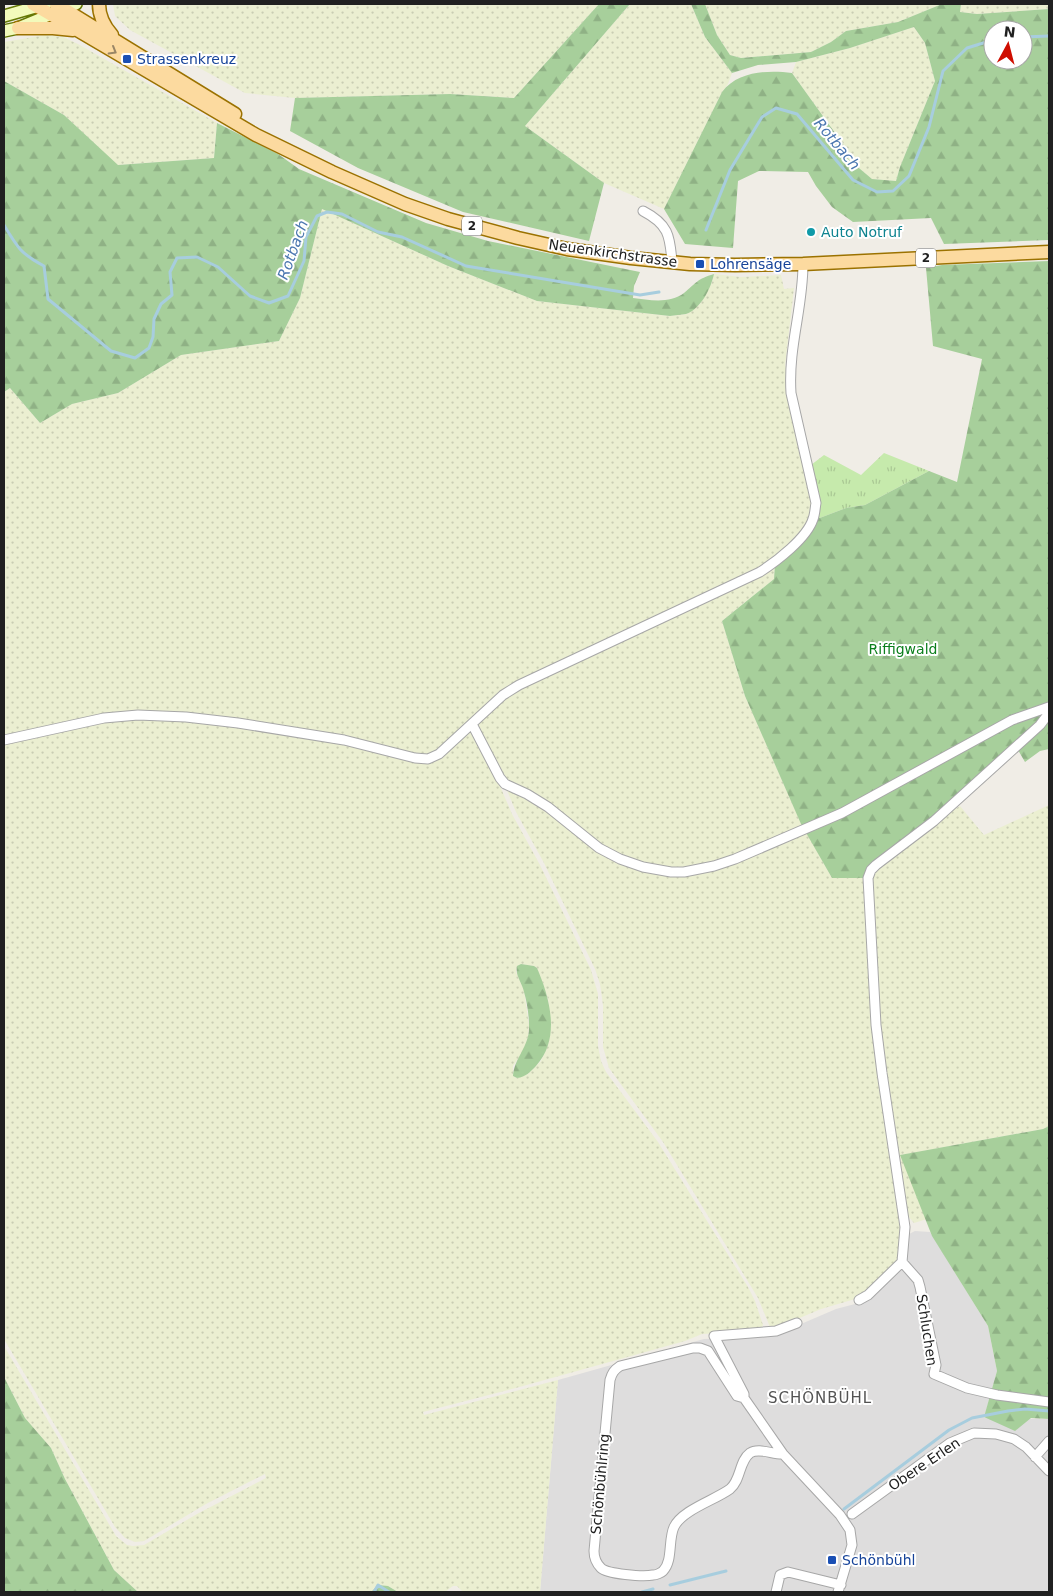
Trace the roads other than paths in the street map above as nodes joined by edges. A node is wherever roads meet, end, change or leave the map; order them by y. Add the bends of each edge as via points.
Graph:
1 (99, 4) edge
2 (52, 7) edge
3 (4, 16) edge
4 (18, 28) junction
5 (4, 31) edge
6 (78, 31) junction
7 (115, 39) junction
8 (284, 148) junction
9 (643, 211) dead end
10 (1049, 252) edge
11 (672, 262) junction
12 (803, 264) junction
13 (1049, 707) edge
14 (1049, 713) edge
15 (472, 724) junction
16 (4, 740) edge
17 (902, 1262) junction
18 (859, 1300) dead end
19 (797, 1323) dead end
20 (744, 1398) junction
21 (1049, 1402) edge
22 (1049, 1440) edge
23 (784, 1454) junction
24 (1035, 1456) junction
25 (1049, 1471) edge
26 (852, 1514) dead end
27 (840, 1588) edge
28 (776, 1592) edge

1 - 7 main road via 103,23
2 - 3 main road
2 - 4 main road
2 - 6 main road, Neuenkirchstrasse / 2
2 - 7 main road, Neuenkirchstrasse / 2
4 - 5 main road
4 - 6 main road
6 -> 8 main road, Neuenkirchstrasse / 2 via 256,135
7 - 8 main road, Neuenkirchstrasse / 2 via 263,131
8 - 11 main road, Neuenkirchstrasse / 2 via 367,188 464,224 567,249
9 - 11 street via 656,218 668,233
10 - 12 main road, Neuenkirchstrasse / 2
11 - 12 main road, Neuenkirchstrasse / 2
12 - 15 street via 790,374 791,393 816,503 813,520 806,531 790,549 760,572 519,685 503,695
13 - 15 street via 1012,720 842,813 735,859 684,872 643,867 620,859 599,848 548,807 505,784
14 - 17 street via 1040,725 934,821 876,865 868,878 876,1025 905,1227
15 - 16 street via 439,754 428,758 414,758 344,740 186,717 138,715 104,718
17 - 18 street
17 - 21 street, Schluchen via 918,1280 936,1365 934,1374 967,1388
19 - 20 street via 776,1331 714,1336
20 - 23 street, Schönbühlring
20 - 23 street, Schönbühlring via 737,1396 708,1351 700,1348 614,1370 610,1380 594,1550 598,1565 612,1572 654,1576 667,1565 673,1529 681,1518 734,1486 748,1454 763,1451
22 - 24 street
23 - 27 street, Schönbühlring via 850,1530 852,1545
24 - 25 street, Obere Erlen
24 - 26 street, Obere Erlen via 1014,1439 974,1433 950,1443
27 - 28 street via 788,1572 780,1575

